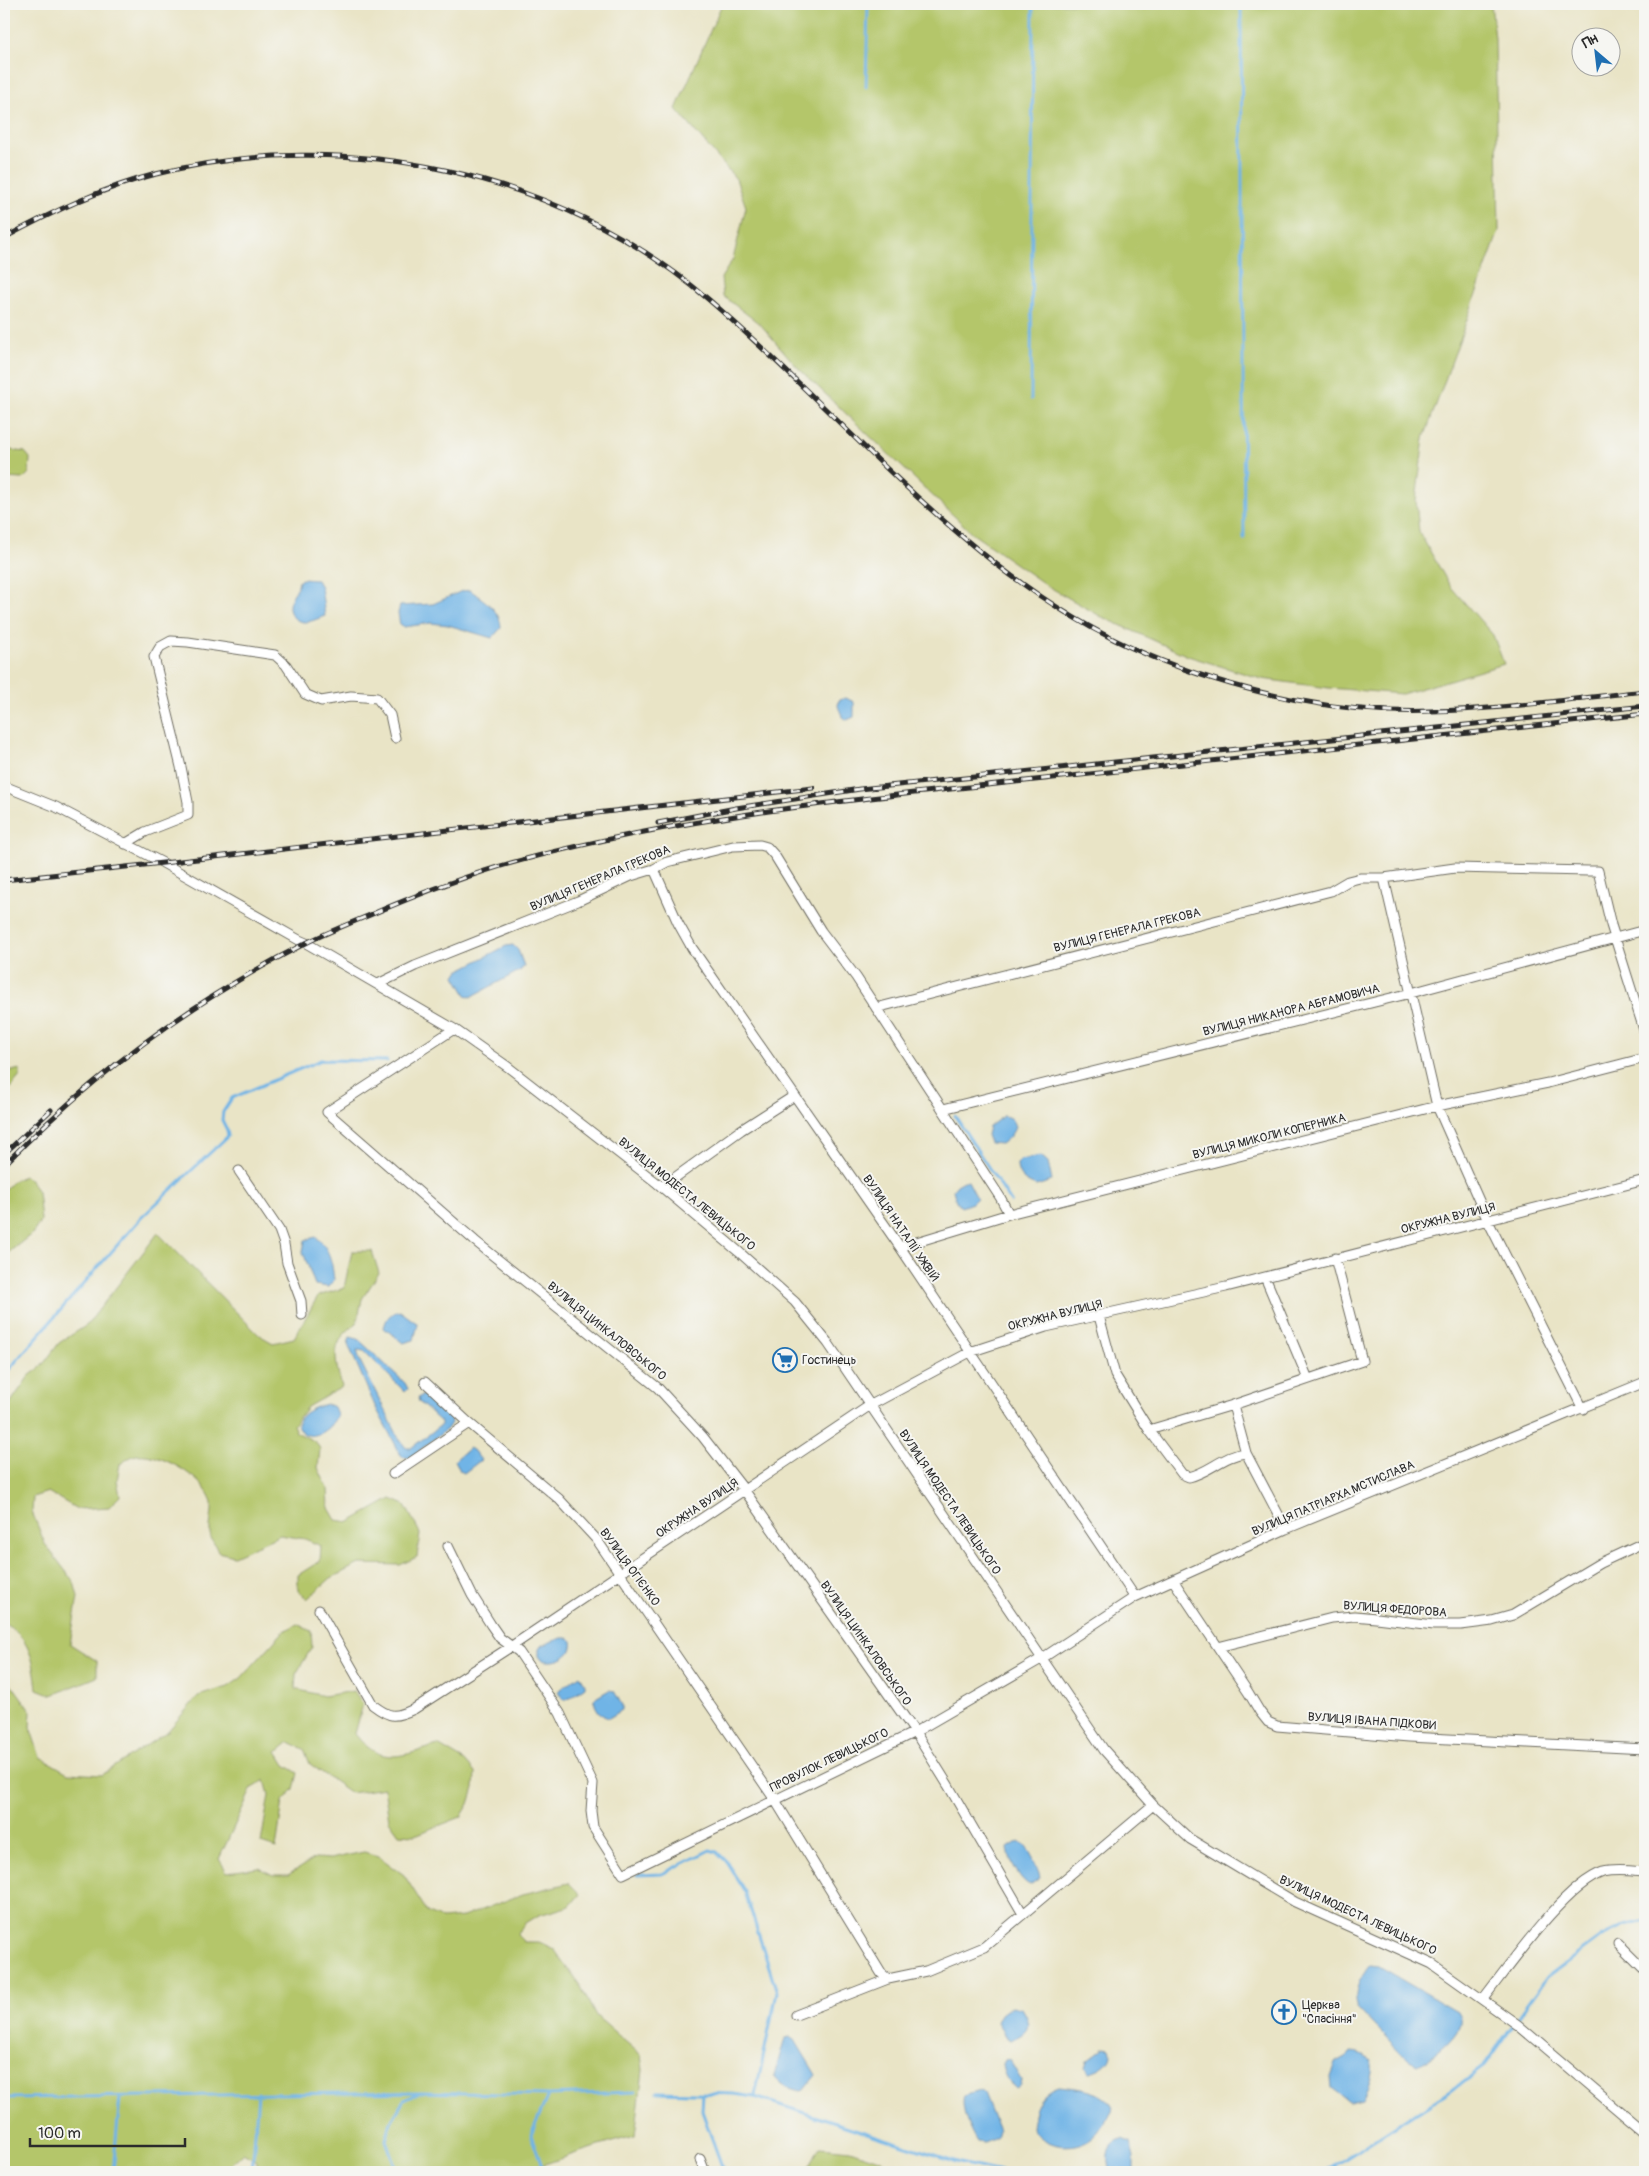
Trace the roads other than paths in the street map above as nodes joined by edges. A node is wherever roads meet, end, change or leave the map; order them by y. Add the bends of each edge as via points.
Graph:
1 (395, 738) dead end
2 (4, 786) edge
3 (125, 844) junction
4 (654, 869) junction
5 (1384, 878) junction
6 (1645, 930) edge
7 (1616, 936) junction
8 (378, 984) junction
9 (1411, 993) junction
10 (876, 1008) junction
11 (454, 1029) junction
12 (1645, 1033) edge
13 (1645, 1058) edge
14 (794, 1096) junction
15 (1437, 1106) junction
16 (942, 1109) junction
17 (239, 1171) dead end
18 (1645, 1180) edge
19 (662, 1187) junction
20 (1009, 1214) junction
21 (1488, 1222) junction
22 (900, 1247) junction
23 (1335, 1258) junction
24 (1265, 1276) junction
25 (302, 1316) dead end
26 (1099, 1316) junction
27 (970, 1352) junction
28 (1308, 1379) junction
29 (425, 1382) dead end
30 (1645, 1382) edge
31 (1233, 1405) junction
32 (869, 1406) junction
33 (1583, 1409) junction
34 (469, 1423) junction
35 (1149, 1430) junction
36 (1246, 1453) junction
37 (393, 1474) dead end
38 (745, 1491) junction
39 (1286, 1529) junction
40 (1645, 1542) edge
41 (448, 1546) dead end
42 (621, 1573) junction
43 (1173, 1580) junction
44 (1135, 1597) junction
45 (319, 1610) dead end
46 (512, 1646) junction
47 (1218, 1647) junction
48 (1041, 1659) junction
49 (915, 1732) junction
50 (1645, 1749) edge
51 (775, 1800) junction
52 (1153, 1805) junction
53 (1645, 1872) edge
54 (1023, 1914) junction
55 (1618, 1944) dead end
56 (1645, 1970) edge
57 (888, 1979) junction
58 (1483, 1999) junction
59 (796, 2015) dead end
60 (1645, 2133) edge
61 (700, 2159) dead end
62 (705, 2172) edge

1 - 3 street via 390,715 377,698 351,696 321,701 305,694 286,665 275,655 171,641 160,646 154,657 183,776 188,815 145,832
2 - 3 street via 56,807
3 - 8 street, ВУЛИЦЯ МОДЕСТА ЛЕВИЦЬКОГО
4 - 8 street, ВУЛИЦЯ ГЕНЕРАЛА ГРЕКОВА
4 - 10 street, ВУЛИЦЯ ГЕНЕРАЛА ГРЕКОВА via 676,859 733,846 767,847
4 - 14 street, ВУЛИЦЯ НАТАЛІЇ УЖВІЙ via 692,948
5 - 7 street, ВУЛИЦЯ ГЕНЕРАЛА ГРЕКОВА via 1455,868 1598,871
5 - 9 street
5 - 10 street, ВУЛИЦЯ ГЕНЕРАЛА ГРЕКОВА via 1348,881 1331,891
6 - 7 street, ВУЛИЦЯ НИКАНОРА АБРАМОВИЧА
7 - 9 street, ВУЛИЦЯ НИКАНОРА АБРАМОВИЧА
7 - 12 street
8 - 11 street, ВУЛИЦЯ МОДЕСТА ЛЕВИЦЬКОГО
9 - 15 street
9 - 16 street, ВУЛИЦЯ НИКАНОРА АБРАМОВИЧА
10 - 16 street, ВУЛИЦЯ ГЕНЕРАЛА ГРЕКОВА
11 - 19 street, ВУЛИЦЯ МОДЕСТА ЛЕВИЦЬКОГО
11 - 38 street, ВУЛИЦЯ ЦИНКАЛОВСЬКОГО via 327,1112 475,1241 658,1388 703,1437
13 - 15 street, ВУЛИЦЯ МИКОЛИ КОПЕРНИКА via 1548,1083
14 - 19 street via 740,1130
14 - 22 street, ВУЛИЦЯ НАТАЛІЇ УЖВІЙ
15 - 20 street, ВУЛИЦЯ МИКОЛИ КОПЕРНИКА
15 - 21 street
16 - 20 street, ВУЛИЦЯ ГЕНЕРАЛА ГРЕКОВА
17 - 25 street via 279,1230
18 - 21 street, ОКРУЖНА ВУЛИЦЯ
19 - 32 street, ВУЛИЦЯ МОДЕСТА ЛЕВИЦЬКОГО via 795,1302 828,1343
20 - 22 street, ВУЛИЦЯ МИКОЛИ КОПЕРНИКА
21 - 23 street, ОКРУЖНА ВУЛИЦЯ
21 - 33 street
22 - 27 street, ВУЛИЦЯ НАТАЛІЇ УЖВІЙ
23 - 24 street, ОКРУЖНА ВУЛИЦЯ
23 - 28 street via 1362,1361
24 - 26 street, ОКРУЖНА ВУЛИЦЯ
24 - 28 street
26 - 27 street, ОКРУЖНА ВУЛИЦЯ via 1046,1327
26 - 35 street via 1115,1375
27 - 32 street, ОКРУЖНА ВУЛИЦЯ
27 - 44 street, ВУЛИЦЯ НАТАЛІЇ УЖВІЙ
28 - 31 street
29 - 34 street, ВУЛИЦЯ ОГІЄНКО
30 - 33 street, ВУЛИЦЯ ПАТРІАРХА МСТИСЛАВА
31 - 35 street
31 - 36 street
32 - 38 street, ОКРУЖНА ВУЛИЦЯ
32 - 48 street, ВУЛИЦЯ МОДЕСТА ЛЕВИЦЬКОГО
33 - 39 street, ВУЛИЦЯ ПАТРІАРХА МСТИСЛАВА
34 - 37 street
34 - 42 street, ВУЛИЦЯ ОГІЄНКО via 560,1499
35 - 36 street via 1182,1474 1189,1477 1199,1475 1234,1454
36 - 39 street
38 - 42 street, ОКРУЖНА ВУЛИЦЯ
38 - 49 street, ВУЛИЦЯ ЦИНКАЛОВСЬКОГО
39 - 43 street, ВУЛИЦЯ ПАТРІАРХА МСТИСЛАВА
40 - 47 street, ВУЛИЦЯ ФЕДОРОВА via 1600,1563 1513,1615 1492,1621 1434,1625 1354,1616 1332,1618
41 - 46 street via 491,1625 500,1638
42 - 46 street, ОКРУЖНА ВУЛИЦЯ
42 - 51 street, ВУЛИЦЯ ОГІЄНКО
43 - 44 street, ВУЛИЦЯ ПАТРІАРХА МСТИСЛАВА
43 - 47 street, ВУЛИЦЯ ІВАНА ПІДКОВИ
44 - 48 street, ВУЛИЦЯ ПАТРІАРХА МСТИСЛАВА
45 - 46 street, ОКРУЖНА ВУЛИЦЯ via 373,1705 385,1714 398,1716 414,1709
46 - 51 street, ПРОВУЛОК ЛЕВИЦЬКОГО via 560,1714 579,1752 594,1783 593,1827 623,1874
47 - 50 street, ВУЛИЦЯ ІВАНА ПІДКОВИ via 1260,1712 1268,1722 1277,1726
48 - 49 street, ПРОВУЛОК ЛЕВИЦЬКОГО
48 - 52 street, ВУЛИЦЯ МОДЕСТА ЛЕВИЦЬКОГО via 1104,1750
49 - 51 street, ПРОВУЛОК ЛЕВИЦЬКОГО
49 - 54 street, ВУЛИЦЯ ЦИНКАЛОВСЬКОГО
51 - 57 street, ВУЛИЦЯ ОГІЄНКО via 875,1964
52 - 54 street
52 - 58 street, ВУЛИЦЯ МОДЕСТА ЛЕВИЦЬКОГО via 1190,1838 1295,1902 1432,1964
53 - 58 street via 1605,1872 1591,1877 1572,1891
54 - 57 street via 984,1947 926,1971
55 - 56 street
57 - 59 street
58 - 60 street, ВУЛИЦЯ МОДЕСТА ЛЕВИЦЬКОГО
61 - 62 street

